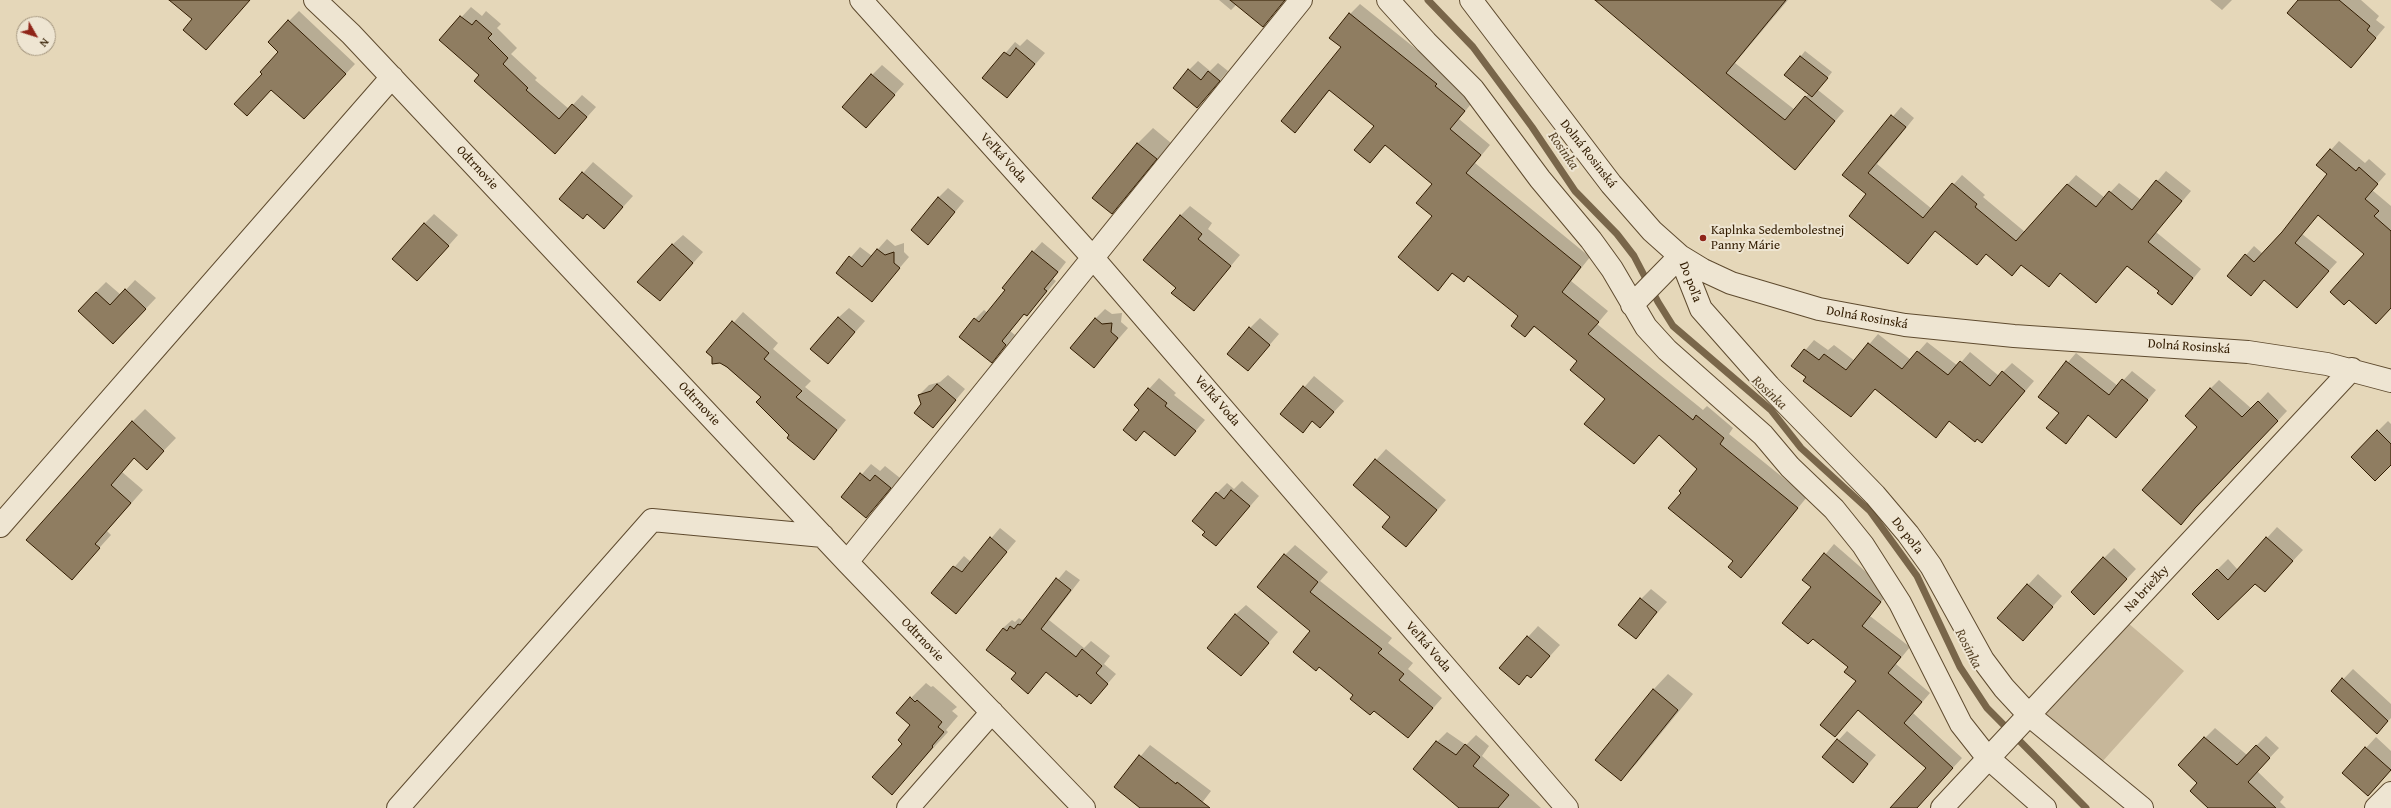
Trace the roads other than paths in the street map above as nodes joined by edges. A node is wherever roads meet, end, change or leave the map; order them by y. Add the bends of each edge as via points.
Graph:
1 (315, 0) edge
2 (861, 0) edge
3 (1301, 0) edge
4 (1388, 0) edge
5 (1471, 0) edge
6 (392, 77) junction
7 (1680, 256) junction
8 (1093, 258) junction
9 (1643, 294) junction
10 (2352, 369) junction
11 (2391, 381) edge
12 (0, 526) edge
13 (823, 536) junction
14 (847, 562) junction
15 (992, 712) junction
16 (2023, 721) junction
17 (1995, 750) junction
18 (2391, 793) edge
19 (1076, 805) edge
20 (398, 808) edge
21 (908, 808) edge
22 (1567, 808) edge
23 (1942, 808) edge
24 (2044, 808) edge
25 (2142, 808) edge
26 (2376, 808) edge

1 - 6 street, Odtrnovie
2 - 8 street, Veľká Voda
3 - 8 street
4 - 9 street via 1474,89 1540,179 1612,269
5 - 7 street, Dolná Rosinská via 1611,184 1652,231
6 - 12 street
6 - 13 street, Odtrnovie
7 - 9 street
7 - 10 street, Dolná Rosinská via 1731,283 1784,300 1861,318 1964,332 2248,352
7 - 16 street, Do poľa via 1701,309 1769,386 1908,534 1938,578 1984,660
8 - 14 street
8 - 22 street, Veľká Voda
9 - 17 street via 1646,327 1666,350 1762,435 1790,467 1834,509 1858,539 1900,603 1961,724
10 - 11 street, Dolná Rosinská
10 - 16 street, Na briežky
13 - 14 street, Odtrnovie
13 - 20 street via 652,520
14 - 15 street, Odtrnovie
15 - 19 street, Odtrnovie
15 - 21 street
16 - 17 street, Na briežky
16 - 25 street, Do poľa
17 - 23 street, Na briežky
17 - 24 street
18 - 26 street

